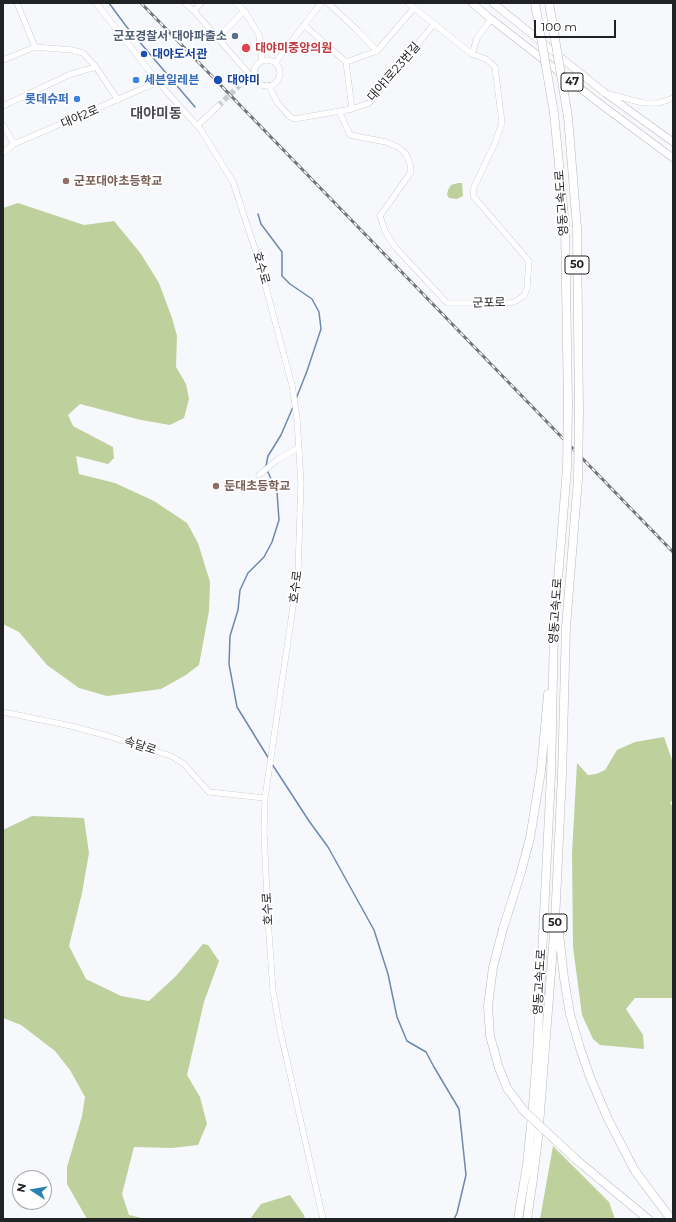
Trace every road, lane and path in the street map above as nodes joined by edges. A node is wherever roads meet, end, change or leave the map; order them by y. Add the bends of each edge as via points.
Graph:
1 (17, 3) edge
2 (96, 3) edge
3 (185, 3) edge
4 (201, 3) edge
5 (236, 3) edge
6 (321, 3) edge
7 (328, 3) edge
8 (408, 3) edge
9 (472, 3) edge
10 (493, 3) edge
11 (536, 3) edge
12 (549, 3) edge
13 (414, 8) junction
14 (194, 11) junction
15 (244, 11) junction
16 (491, 19) junction
17 (434, 24) junction
18 (304, 25) junction
19 (218, 38) junction
20 (35, 48) junction
21 (377, 51) junction
22 (472, 54) junction
23 (3, 60) edge
24 (262, 61) junction
25 (346, 62) junction
26 (275, 63) junction
27 (96, 67) junction
28 (252, 75) junction
29 (158, 82) junction
30 (241, 84) tunnel mouth
31 (269, 86) junction
32 (605, 93) junction
33 (673, 98) edge
34 (118, 100) junction
35 (3, 106) edge
36 (218, 106) tunnel mouth
37 (352, 109) junction
38 (339, 111) junction
39 (3, 125) edge
40 (198, 125) junction
41 (673, 142) edge
42 (14, 144) junction
43 (3, 153) edge
44 (673, 158) edge
45 (298, 448) junction
46 (259, 476) dead end
47 (554, 628) junction
48 (3, 712) edge
49 (265, 798) junction
50 (556, 898) junction
51 (323, 1219) edge
52 (518, 1219) edge
53 (527, 1219) edge
54 (648, 1219) edge
55 (671, 1219) edge

1 - 20 street
2 - 29 street, 호수로
3 - 14 street
4 - 14 street
5 - 15 street
6 - 18 street
7 - 21 street
8 - 13 street
9 - 16 main road, 47
10 - 32 main road, 47
11 - 47 highway, 영동고속도로 / 50, bridge via 554,114 565,226 567,468
12 - 50 highway, 영동고속도로 / 50, bridge via 568,117 577,228 579,413 578,479 566,627
13 - 17 street
13 - 21 street
14 - 19 street
15 - 19 street
15 - 24 street via 258,35
16 - 22 street via 477,38
16 - 44 main road, 47
17 - 22 street
17 - 37 street, 대야1로23번길 via 369,103
18 - 25 street
18 - 26 street
19 - 28 street
20 - 23 street
20 - 27 street via 83,53
21 - 25 street
22 - 38 street, 군포로 via 486,59 495,67 502,123 474,187 473,196 529,261 528,288 524,296 516,301 446,303 395,247 385,231 380,216 411,172 406,154 386,142 350,134
24 - 26 street via 269,60
24 - 28 street
25 - 37 street
26 - 31 street via 280,77
27 - 34 street
27 - 35 street via 71,74
28 - 30 street
28 - 31 street via 261,85
29 - 34 street, 대야2로
29 - 40 street, 호수로
31 - 38 street, 대야1로23번길 via 277,102 294,119
32 - 33 street via 643,103 659,103
32 - 41 main road, 47
34 - 42 street, 대야2로
36 - 40 street
37 - 38 street, 대야1로23번길
39 - 42 street
40 - 45 street, 호수로 via 233,182 258,258 292,385
42 - 43 street, 대야2로
45 - 46 street
45 - 49 street, 호수로 via 301,483 298,572
47 - 52 highway, 영동고속도로 / 50 via 551,775 537,1054 527,1165
47 - 54 highway, bridge via 535,807 530,838 493,967 488,1006 490,1036 507,1088 524,1111 579,1162
48 - 49 street, 속달로 via 71,726 171,756 184,764 209,792
49 - 51 street, 호수로 via 264,839 274,991 280,1030
50 - 53 highway, 영동고속도로 / 50 via 538,1138
50 - 55 highway via 570,1014 590,1077 635,1171

